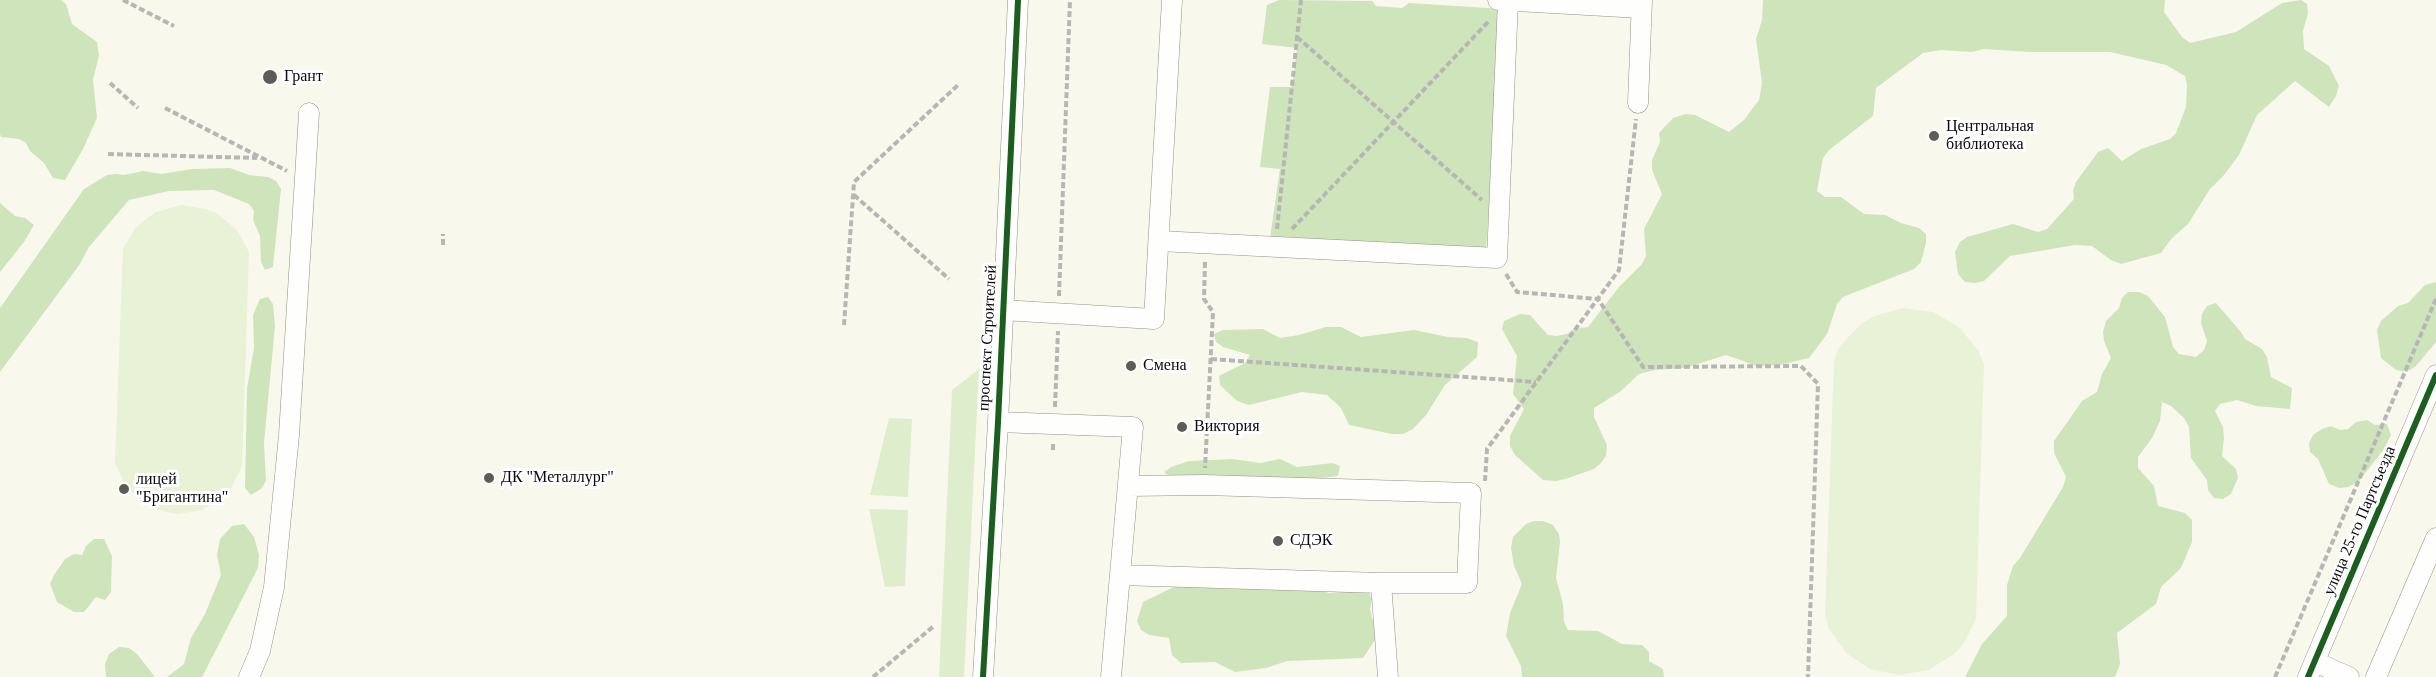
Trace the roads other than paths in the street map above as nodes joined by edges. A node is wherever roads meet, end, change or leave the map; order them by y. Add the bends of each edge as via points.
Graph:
1 (1018, 0) edge
2 (1172, 0) edge
3 (1498, 0) edge
4 (1508, 1) edge
5 (1642, 4) edge
6 (1638, 104) road end
7 (309, 113) dead end
8 (1159, 241) junction
9 (1002, 310) junction
10 (2436, 375) edge
11 (998, 422) junction
12 (1129, 486) junction
13 (2436, 538) edge
14 (1120, 575) junction
15 (1381, 582) junction
16 (2311, 669) edge
17 (249, 677) edge
18 (983, 677) edge
19 (1111, 677) edge
20 (1388, 677) edge
21 (2349, 677) edge
22 (2376, 677) edge

1 - 9 street, проспект Строителей
2 - 8 street
3 - 4 street
4 - 5 street
4 - 8 street via 1497,258
5 - 6 street
7 - 17 street via 289,435 274,587 260,651
8 - 9 street via 1154,319
9 - 11 street, проспект Строителей
10 - 16 street, улица 25-го Партсъезда
11 - 12 street via 1133,427
11 - 18 street, проспект Строителей
12 - 14 street
12 - 15 street via 1471,493 1467,583
13 - 22 street
14 - 15 street
14 - 19 street
15 - 20 street
16 - 21 street

